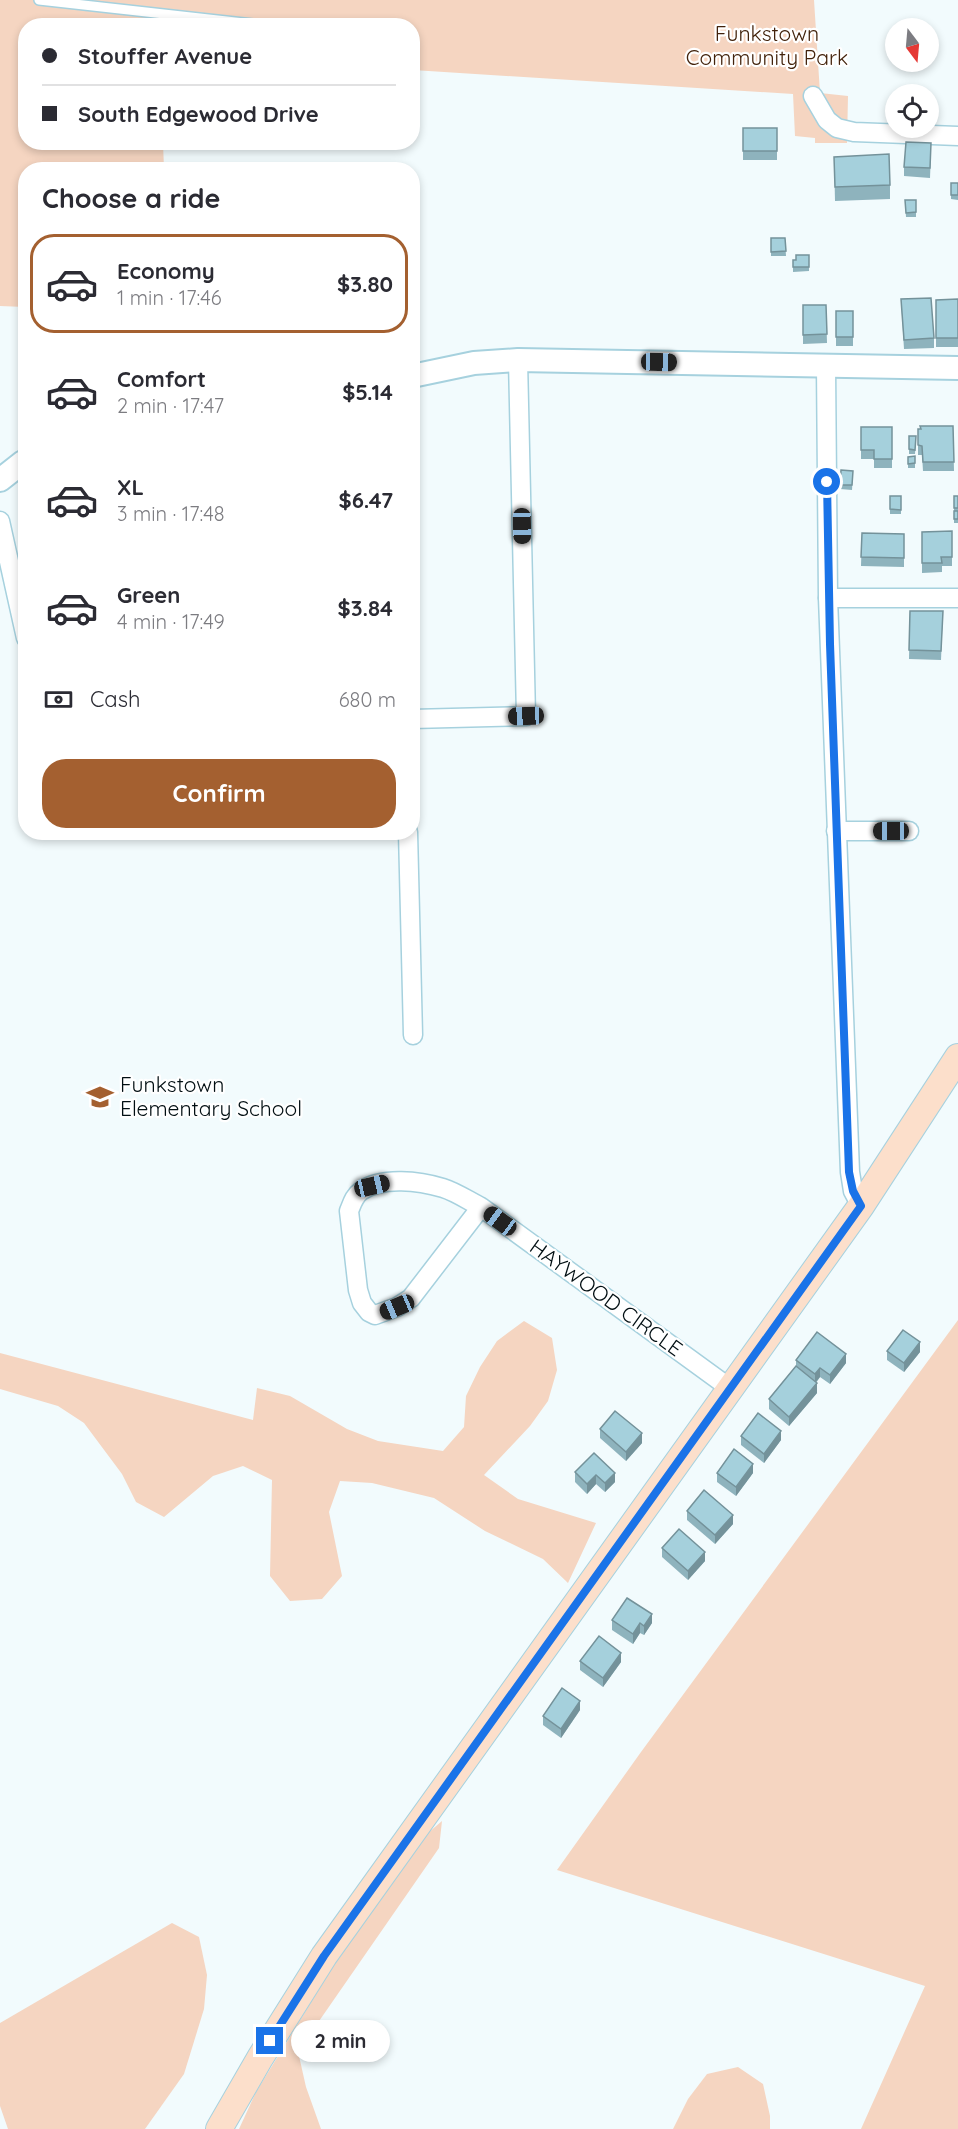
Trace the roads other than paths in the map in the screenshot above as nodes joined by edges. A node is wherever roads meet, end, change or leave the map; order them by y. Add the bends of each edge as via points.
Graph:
1 (39, 0) edge
2 (200, 18) edge
3 (813, 96) dead end
4 (958, 136) edge
5 (518, 360) junction
6 (826, 366) junction
7 (958, 368) edge
8 (420, 374) edge
9 (0, 460) edge
10 (18, 462) edge
11 (18, 466) edge
12 (0, 480) edge
13 (0, 521) edge
14 (828, 598) junction
15 (958, 598) edge
16 (18, 602) edge
17 (420, 719) edge
18 (836, 831) junction
19 (909, 831) dead end
20 (408, 840) edge
21 (413, 1035) dead end
22 (958, 1057) edge
23 (861, 1206) junction
24 (481, 1207) junction
25 (732, 1389) junction
26 (219, 2129) edge

1 - 2 lane
3 - 4 street via 827,120 837,128
5 - 6 street
5 - 8 street via 474,363
5 - 17 street via 526,716
6 - 7 street
6 - 14 street
9 - 10 street
11 - 12 street
13 - 16 street
14 - 15 street
14 - 18 street
18 - 19 street
18 - 23 street via 849,1172
20 - 21 street
22 - 23 main road
23 - 25 main road
24 - 24 street, HAYWOOD CIRCLE via 411,1298 385,1312 369,1312 358,1290 349,1211 360,1192 389,1182 414,1182 444,1188
24 - 25 street, HAYWOOD CIRCLE
25 - 26 main road via 324,1956

